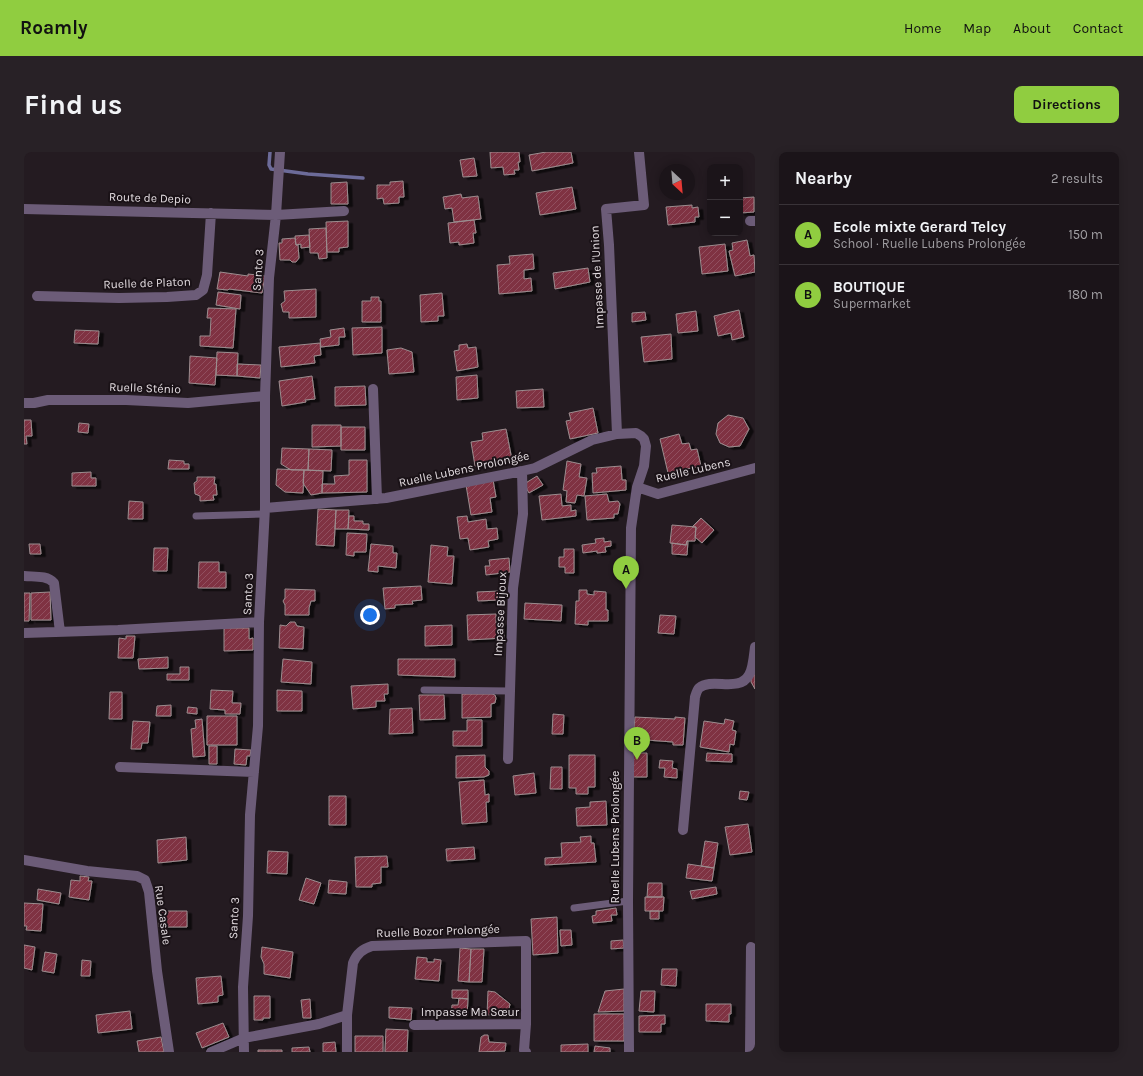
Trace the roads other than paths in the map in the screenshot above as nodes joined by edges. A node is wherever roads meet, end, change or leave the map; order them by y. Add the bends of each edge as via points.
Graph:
1 (280, 152) edge
2 (639, 152) edge
3 (24, 208) edge
4 (344, 211) dead end
5 (211, 214) junction
6 (276, 215) junction
7 (37, 296) dead end
8 (373, 390) dead end
9 (265, 396) junction
10 (24, 403) edge
11 (617, 434) junction
12 (755, 468) edge
13 (522, 471) junction
14 (636, 488) junction
15 (377, 499) junction
16 (265, 511) junction
17 (196, 516) dead end
18 (24, 576) edge
19 (259, 622) junction
20 (60, 632) junction
21 (24, 633) edge
22 (755, 647) edge
23 (424, 690) dead end
24 (510, 691) junction
25 (508, 759) dead end
26 (120, 767) dead end
27 (254, 772) junction
28 (683, 830) dead end
29 (24, 860) edge
30 (628, 901) junction
31 (574, 908) dead end
32 (751, 947) dead end
33 (347, 1015) junction
34 (526, 1024) junction
35 (414, 1025) dead end
36 (244, 1038) junction
37 (524, 1051) edge
38 (169, 1052) edge
39 (211, 1052) edge
40 (244, 1052) edge
41 (347, 1052) edge
42 (629, 1052) edge
43 (750, 1052) edge

1 - 6 street, Santo 3
2 - 11 street, Impasse de l'Union via 644,204 606,209
3 - 5 street, Route de Depio
4 - 6 street, Route de Depio
5 - 6 street, Route de Depio
5 - 7 street, Ruelle de Platon via 207,275 203,290 196,295 119,298
6 - 9 street, Santo 3 via 270,278
8 - 15 street
9 - 10 street, Ruelle Sténio via 188,403 126,400 48,400
9 - 16 street, Santo 3
11 - 13 street, Ruelle Lubens Prolongée via 592,440 535,468
11 - 14 street, Ruelle Lubens Prolongée via 636,433 644,439 644,466
12 - 14 street, Ruelle Lubens via 658,494
13 - 15 street, Ruelle Lubens Prolongée
13 - 24 street, Impasse Bijoux via 523,514 513,588
14 - 30 street, Ruelle Lubens Prolongée via 631,528
15 - 16 street, Ruelle Lubens Prolongée
16 - 17 lane
16 - 19 street, Santo 3
18 - 20 street via 46,577 54,583
19 - 20 street
19 - 27 street, Santo 3 via 258,726
20 - 21 street
22 - 28 street via 750,675 744,681 739,684 705,685 698,689 694,697
23 - 24 lane
24 - 25 street, Impasse Bijoux
26 - 27 street
27 - 36 street, Santo 3 via 243,987
29 - 38 street, Rue Casale via 87,871 137,876 145,880 149,892
30 - 31 lane
30 - 42 street, Ruelle Lubens Prolongée
32 - 43 street
33 - 34 street, Ruelle Bozor Prolongée via 353,963 363,949 372,946 526,942
33 - 36 street via 319,1024
33 - 41 street, Ruelle Bozor Prolongée
34 - 35 street, Impasse Ma Sœur
34 - 37 street
36 - 39 street
36 - 40 street, Santo 3

